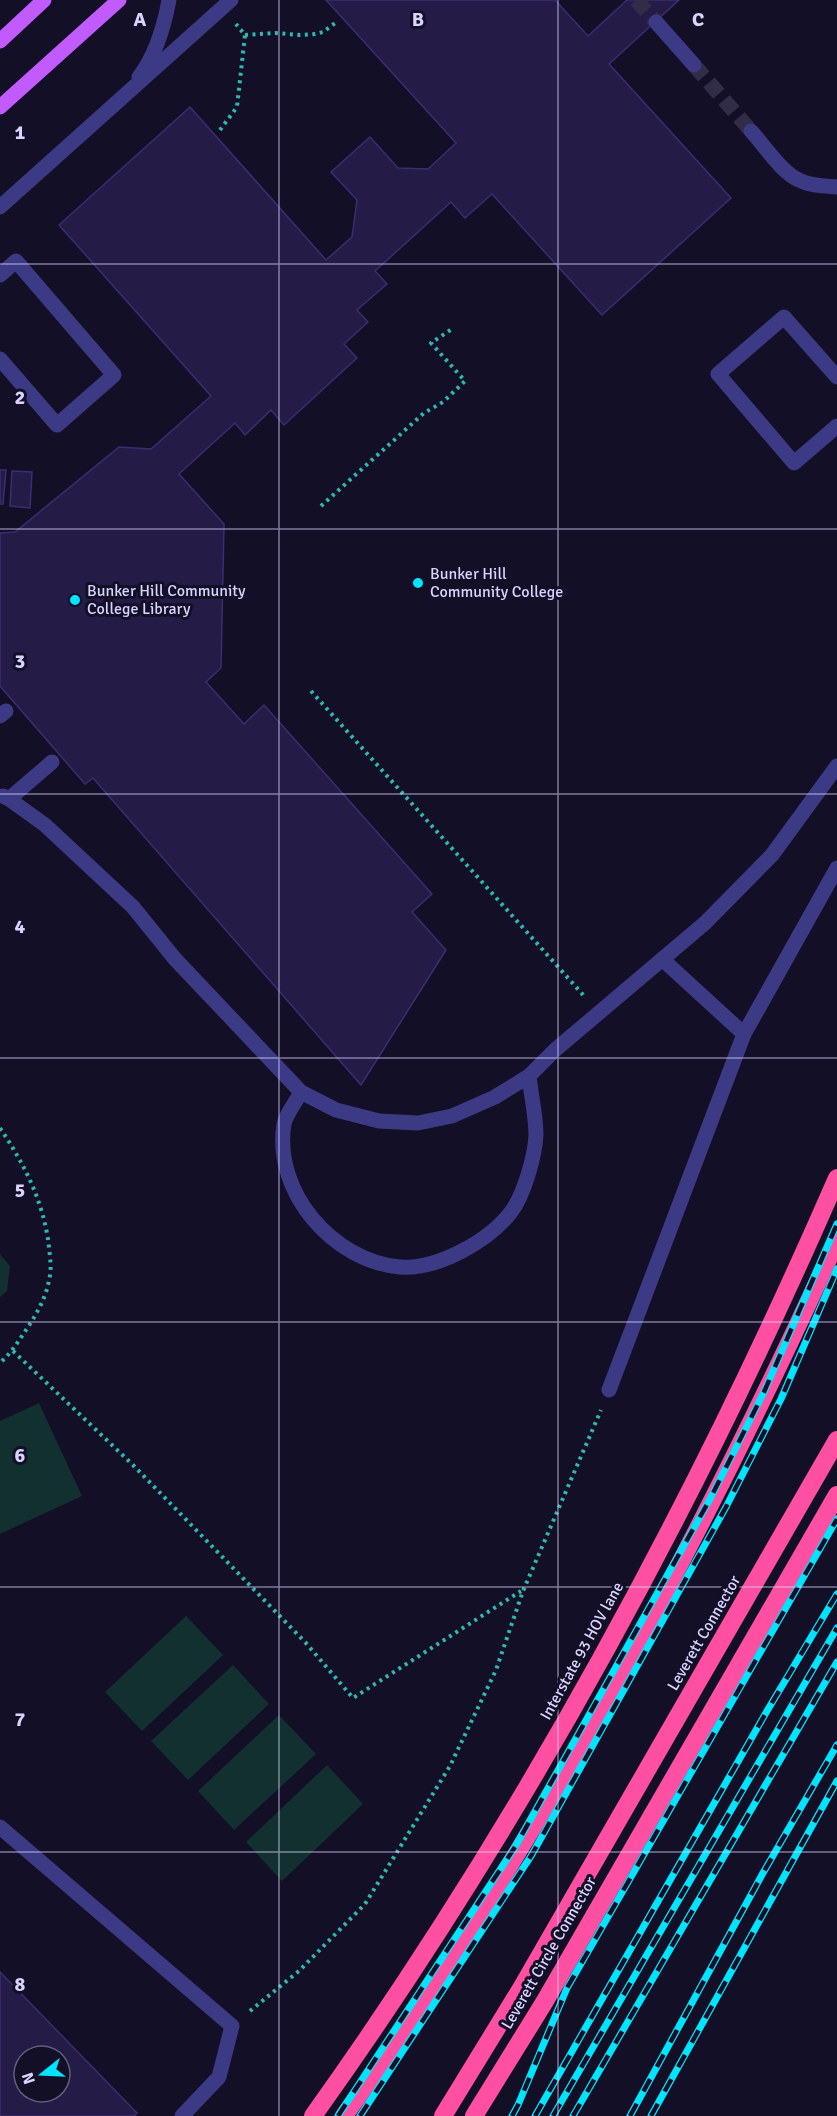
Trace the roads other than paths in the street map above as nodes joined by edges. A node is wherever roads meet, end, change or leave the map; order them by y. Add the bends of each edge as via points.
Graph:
1 (44, 0) edge
2 (119, 0) edge
3 (169, 0) edge
4 (231, 0) edge
5 (656, 22) tunnel mouth
6 (0, 41) edge
7 (694, 65) tunnel mouth
8 (127, 94) junction
9 (0, 108) edge
10 (751, 131) tunnel mouth
11 (837, 186) edge
12 (0, 207) edge
13 (0, 275) edge
14 (0, 359) edge
15 (837, 377) edge
16 (837, 426) edge
17 (52, 762) dead end
18 (837, 766) edge
19 (5, 797) edge
20 (837, 868) edge
21 (662, 960) junction
22 (744, 1034) junction
23 (529, 1076) junction
24 (301, 1092) junction
25 (837, 1178) edge
26 (837, 1240) edge
27 (837, 1265) edge
28 (609, 1390) road end
29 (837, 1440) edge
30 (837, 1495) edge
31 (0, 1827) edge
32 (604, 1846) joint
33 (182, 2116) edge
34 (313, 2116) edge
35 (344, 2116) edge
36 (357, 2116) edge
37 (443, 2116) edge
38 (474, 2116) edge

1 - 6 main road
2 - 9 main road
3 - 8 lane via 153,54
4 - 8 lane
5 - 7 lane
8 - 12 lane
10 - 11 lane via 798,180
13 - 14 lane via 16,261 114,375 57,425
15 - 16 lane via 784,317 718,374 794,463
17 - 19 lane
18 - 21 lane via 772,855
19 - 24 lane via 45,825 133,907 175,959
20 - 22 lane
21 - 22 lane
21 - 23 lane
22 - 28 lane
23 - 24 lane via 453,1116 418,1123 379,1121 336,1110
23 - 24 lane via 536,1135 524,1185 512,1211 476,1242 449,1258 422,1266 400,1267 350,1252 305,1210 290,1183 282,1154 285,1122
25 - 34 highway, Interstate 93 HOV lane via 726,1420 577,1702 463,1891
26 - 35 highway via 723,1481 599,1715 484,1905
27 - 36 highway via 718,1516 608,1720 493,1911
29 - 32 highway, Leverett Connector
30 - 38 highway, Leverett Circle Connector via 545,2001
31 - 33 lane via 232,2026 219,2077
32 - 37 highway, Leverett Circle Connector

